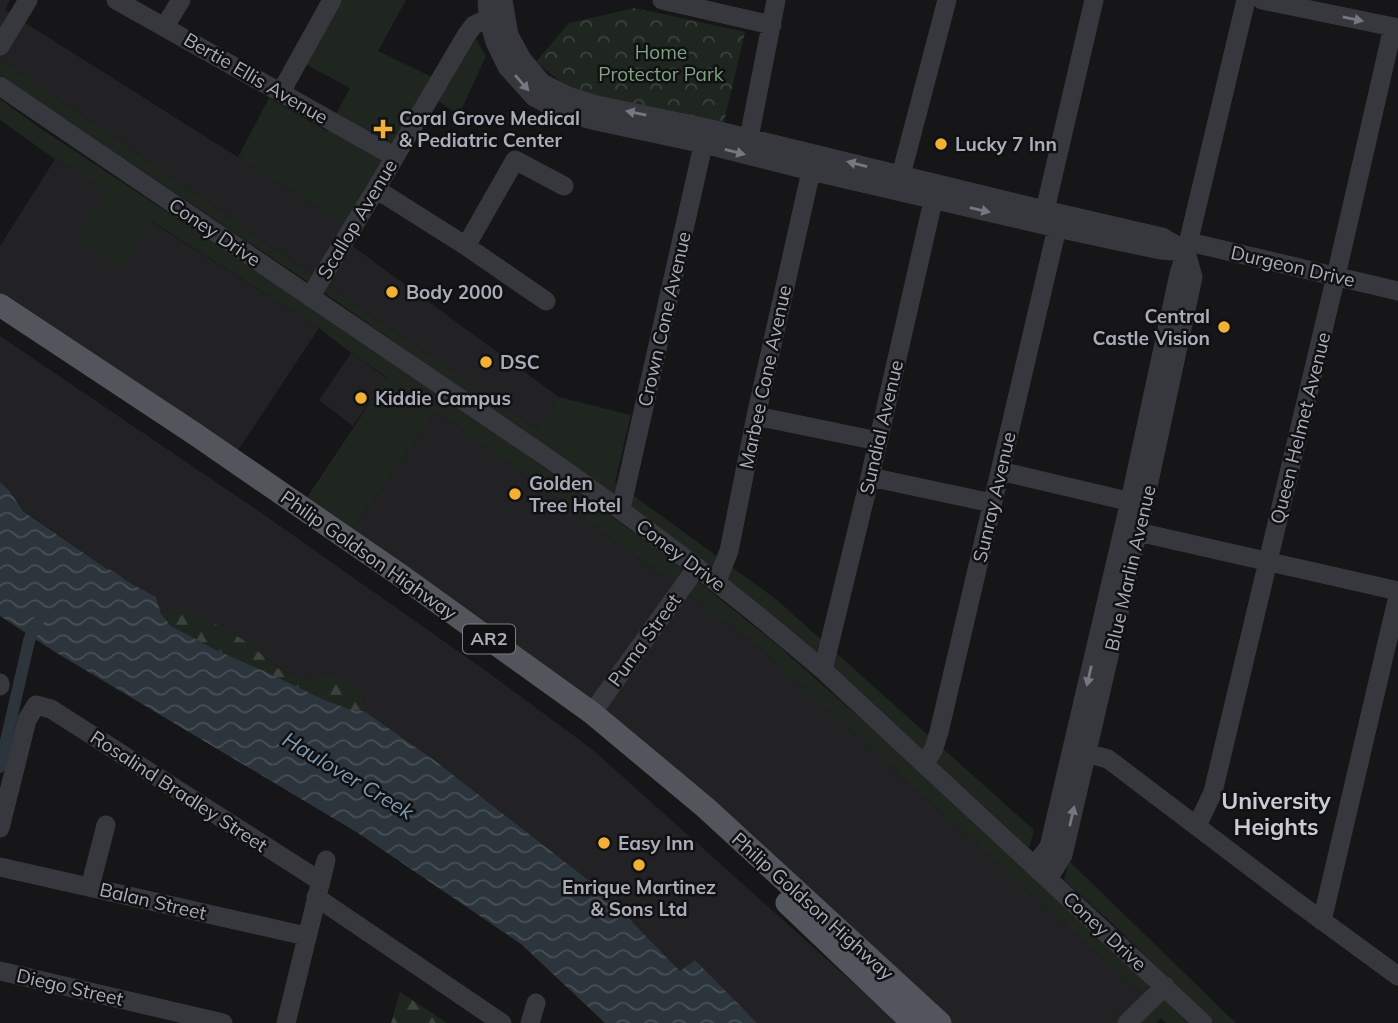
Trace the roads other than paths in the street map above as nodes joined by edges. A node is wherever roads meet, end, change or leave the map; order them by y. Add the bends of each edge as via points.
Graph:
1 (28, 0) edge
2 (116, 0) edge
3 (181, 0) edge
4 (332, 0) edge
5 (662, 0) edge
6 (776, 0) edge
7 (947, 0) edge
8 (1094, 0) edge
9 (1246, 0) edge
10 (1262, 0) edge
11 (495, 7) edge
12 (772, 25) junction
13 (165, 26) junction
14 (1396, 28) edge
15 (0, 46) edge
16 (0, 86) edge
17 (281, 92) junction
18 (705, 136) junction
19 (749, 138) junction
20 (395, 157) junction
21 (811, 171) junction
22 (901, 175) junction
23 (564, 186) dead end
24 (376, 189) junction
25 (936, 192) junction
26 (1045, 210) junction
27 (1057, 228) junction
28 (1161, 243) junction
29 (466, 246) junction
30 (1187, 247) junction
31 (1336, 276) junction
32 (1398, 291) edge
33 (310, 297) junction
34 (546, 300) dead end
35 (0, 305) edge
36 (0, 322) edge
37 (756, 416) junction
38 (878, 441) junction
39 (1000, 471) junction
40 (870, 477) junction
41 (992, 503) junction
42 (1137, 503) junction
43 (621, 509) junction
44 (1138, 532) junction
45 (1268, 562) junction
46 (697, 567) junction
47 (717, 581) junction
48 (1398, 593) edge
49 (823, 670) junction
50 (592, 713) junction
51 (1087, 753) junction
52 (925, 764) junction
53 (106, 825) dead end
54 (1197, 826) junction
55 (0, 828) edge
56 (326, 860) dead end
57 (0, 867) edge
58 (1041, 873) junction
59 (90, 887) junction
60 (318, 889) junction
61 (1322, 921) junction
62 (306, 936) junction
63 (0, 971) edge
64 (1398, 976) edge
65 (1165, 986) junction
66 (536, 1003) dead end
67 (223, 1023) edge
68 (286, 1023) edge
69 (502, 1023) edge
70 (530, 1023) edge
71 (913, 1023) edge
72 (940, 1023) edge
73 (1127, 1023) edge
74 (1203, 1023) edge

1 - 15 street
2 - 13 street, Bertie Ellis Avenue
3 - 13 street
4 - 17 street
5 - 12 street
6 - 12 street
7 - 22 street
8 - 26 street
9 - 30 street, Blue Marlin Avenue
10 -> 14 street
11 - 18 street via 495,42 507,67 534,97 596,121
11 - 20 street, Scallop Avenue via 467,34
12 - 19 street
13 - 17 street, Bertie Ellis Avenue
14 - 31 street, Queen Helmet Avenue
16 - 33 street, Coney Drive
17 - 20 street, Bertie Ellis Avenue
18 - 19 street
18 -> 21 street
18 - 43 street, Crown Cone Avenue
22 -> 19 street
20 - 24 street, Scallop Avenue
21 - 25 street
21 - 37 street, Marbee Cone Avenue
22 - 25 street
23 - 29 street via 515,160
24 - 29 street
24 - 33 street, Scallop Avenue
25 - 26 street
25 -> 27 street
25 - 38 street, Sundial Avenue
26 - 28 street
27 - 28 street
27 - 39 street, Sunray Avenue
28 - 30 street, Durgeon Drive
29 - 34 street
30 - 31 street, Durgeon Drive
30 - 42 street, Blue Marlin Avenue via 1193,277
31 - 32 street, Durgeon Drive
31 - 45 street, Queen Helmet Avenue
33 - 43 street, Coney Drive
35 - 50 main road, Philip Goldson Highway / AR2 via 400,575
36 - 71 main road, Philip Goldson Highway / AR2 via 206,459 587,728 698,823
37 - 38 street
37 - 47 street, Marbee Cone Avenue via 729,551
38 - 40 street, Sundial Avenue
39 - 41 street, Sunray Avenue
39 - 42 street
40 - 41 street
40 - 49 street, Sundial Avenue
41 - 52 street, Sunray Avenue via 939,732
42 - 44 street, Blue Marlin Avenue
42 -> 58 street, Blue Marlin Avenue
43 - 46 street, Coney Drive
44 - 45 street
44 - 51 street, Blue Marlin Avenue
45 - 48 street
45 - 54 street, Queen Helmet Avenue via 1213,792
46 - 47 street, Coney Drive
46 - 50 street, Puma Street
47 - 49 street, Coney Drive
48 - 61 street
49 - 52 street, Coney Drive
50 - 72 main road, Philip Goldson Highway / AR2 via 706,808
51 - 54 street via 1108,760
58 -> 51 street, Blue Marlin Avenue via 1063,855
52 - 58 street, Coney Drive
53 - 59 street
54 - 61 street
55 - 60 street, Rosalind Bradley Street via 27,720 36,705 51,709
56 - 60 street
57 - 59 street, Balan Street
58 - 65 street, Coney Drive
59 - 62 street, Balan Street
60 - 62 street
60 - 69 street, Rosalind Bradley Street
61 - 64 street
62 - 68 street
63 - 67 street, Diego Street
65 - 73 street
65 - 74 street, Coney Drive
66 - 70 street

